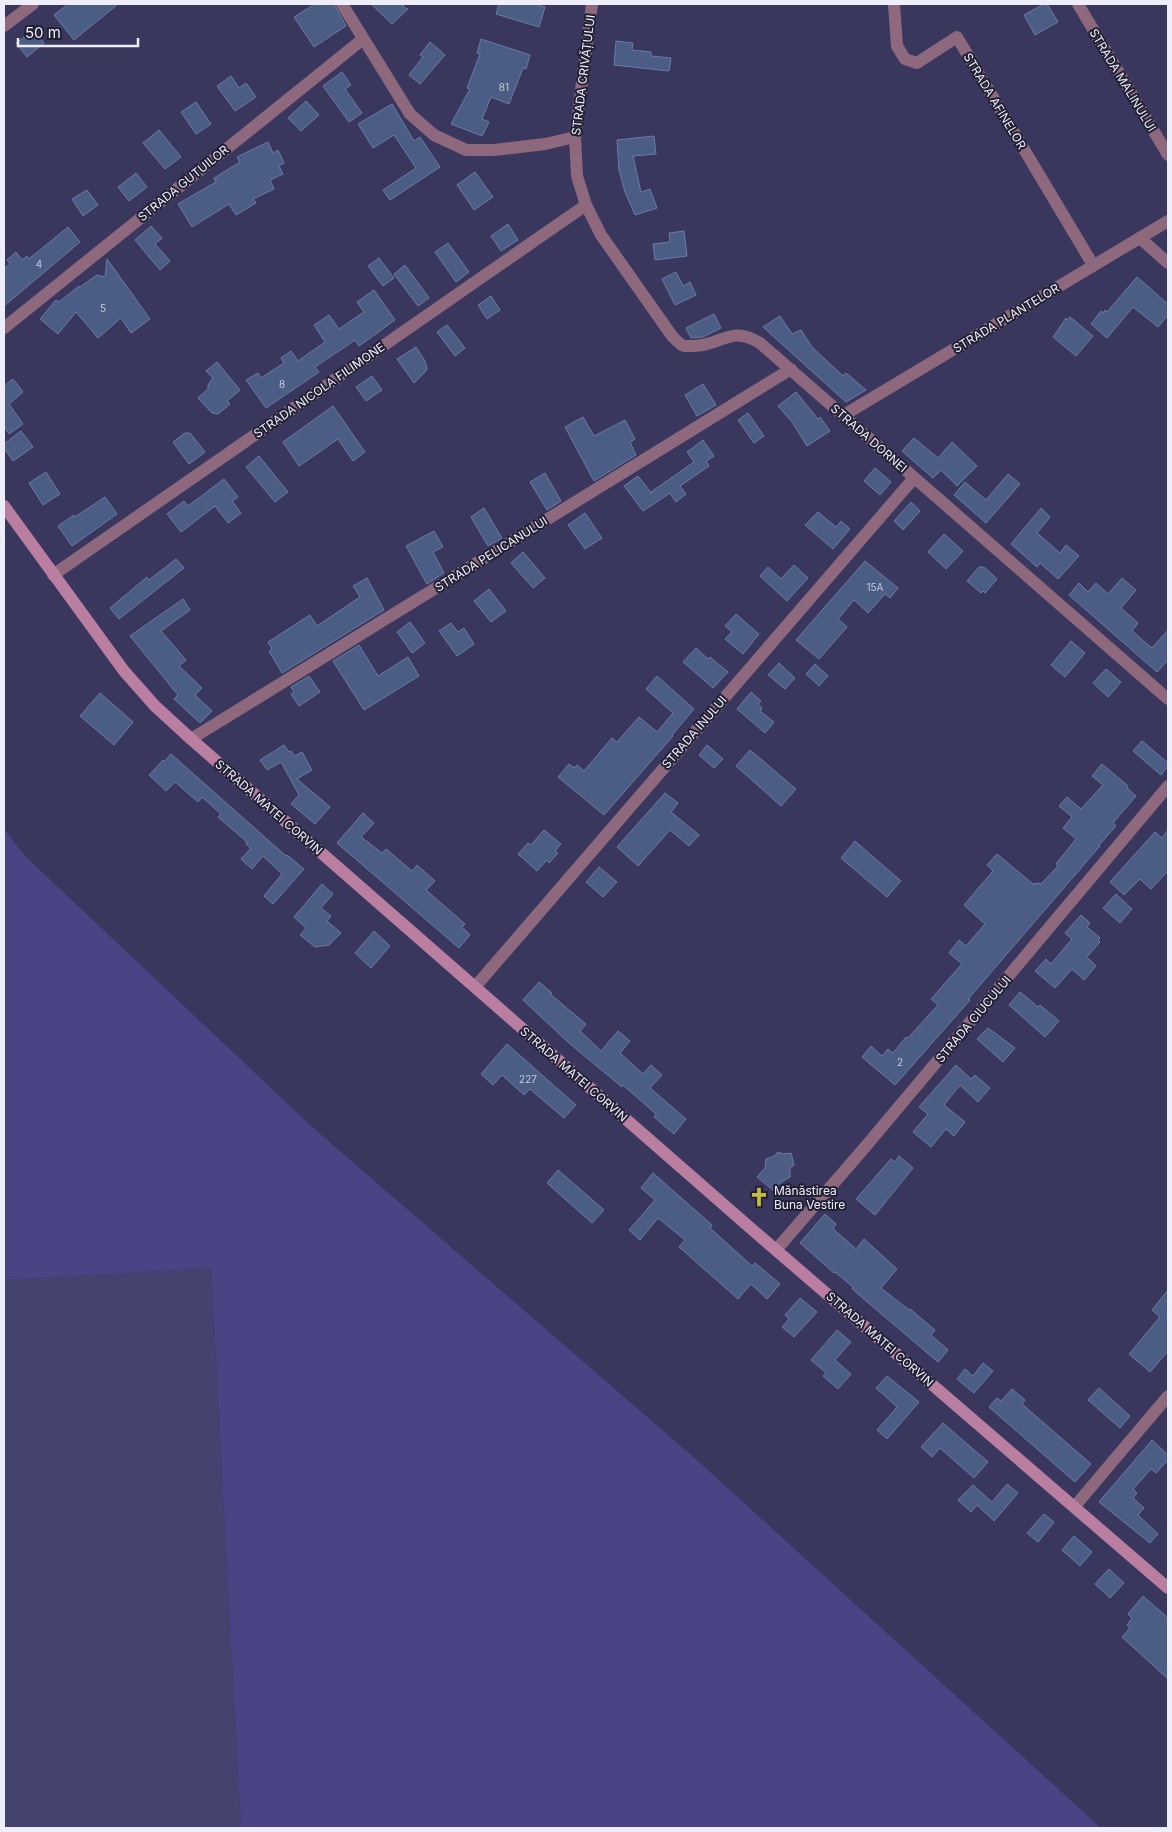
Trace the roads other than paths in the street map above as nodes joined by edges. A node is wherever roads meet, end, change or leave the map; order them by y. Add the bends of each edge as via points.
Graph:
1 (33, 4) edge
2 (342, 4) edge
3 (592, 4) edge
4 (894, 4) edge
5 (1078, 4) edge
6 (4, 26) edge
7 (363, 39) junction
8 (576, 137) junction
9 (1168, 155) edge
10 (586, 205) junction
11 (1168, 221) edge
12 (1140, 238) junction
13 (1168, 263) edge
14 (1093, 266) junction
15 (4, 328) edge
16 (791, 369) junction
17 (844, 416) junction
18 (914, 478) junction
19 (4, 506) edge
20 (4, 516) edge
21 (17, 525) junction
22 (53, 575) junction
23 (1168, 699) edge
24 (191, 740) junction
25 (1168, 786) edge
26 (475, 987) junction
27 (776, 1250) junction
28 (1168, 1396) edge
29 (1074, 1506) junction
30 (1168, 1588) edge

1 - 6 street
2 - 7 street
3 - 8 street, STRADA CRIVĂȚULUI
4 - 14 street, STRADA AFINELOR via 896,46 905,59 916,63 957,37
5 - 9 street, STRADA MALINULUI
7 - 8 street via 410,114 434,135 466,150 545,144
7 - 15 street, STRADA GUTUILOR
8 - 10 street, STRADA CRIVĂȚULUI via 577,176
10 - 16 street, STRADA DORNEI via 607,243 672,336 684,346 700,346 738,334 760,343
10 - 22 street, STRADA NICOLA FILIMONE
11 - 12 street, STRADA PLANTELOR
12 - 13 street
12 - 14 street, STRADA PLANTELOR
14 - 17 street, STRADA PLANTELOR
16 - 17 street, STRADA DORNEI
16 - 24 street, STRADA PELICANULUI
17 - 18 street, STRADA DORNEI
18 - 23 street, STRADA DORNEI
18 - 26 street, STRADA INULUI
19 - 21 main road, STRADA MATEI CORVIN
20 - 21 main road, STRADA MATEI CORVIN
21 - 22 main road, STRADA MATEI CORVIN
22 - 24 main road, STRADA MATEI CORVIN via 136,685
24 - 26 main road, STRADA MATEI CORVIN
25 - 27 street, STRADA CIUCULUI
26 - 27 main road, STRADA MATEI CORVIN
27 - 29 main road, STRADA MATEI CORVIN
28 - 29 street
29 - 30 main road, STRADA MATEI CORVIN

